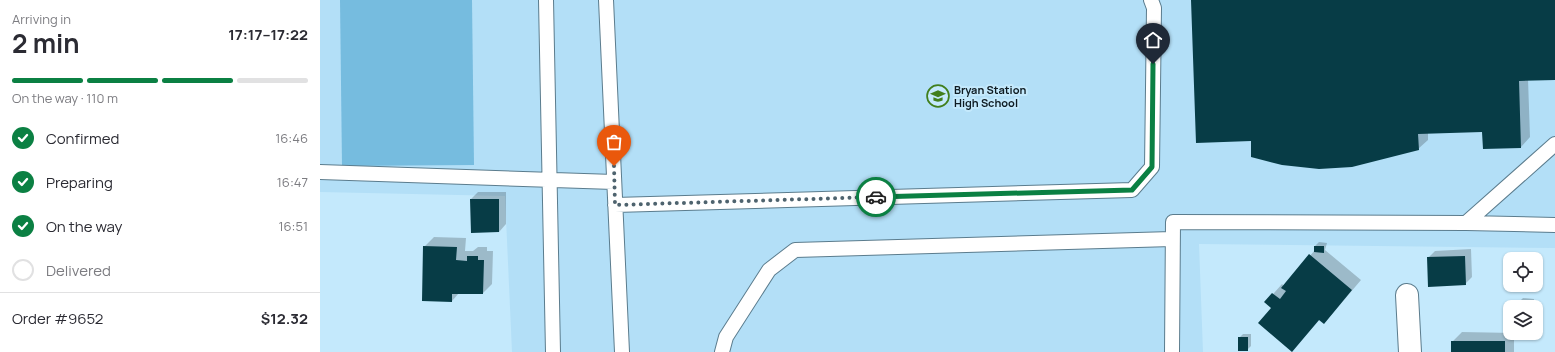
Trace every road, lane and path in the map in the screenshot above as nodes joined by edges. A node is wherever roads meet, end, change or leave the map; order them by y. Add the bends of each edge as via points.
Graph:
1 (546, 0) edge
2 (606, 0) edge
3 (1151, 0) edge
4 (1555, 144) edge
5 (320, 172) edge
6 (549, 181) junction
7 (614, 182) junction
8 (615, 205) junction
9 (1466, 223) junction
10 (1555, 225) edge
11 (1172, 239) junction
12 (1407, 295) dead end
13 (553, 352) edge
14 (622, 352) edge
15 (722, 352) edge
16 (1172, 352) edge
17 (1410, 352) edge

1 - 6 lane
2 - 7 lane
3 - 8 lane via 1154,8 1152,167 1132,190
4 - 9 lane
5 - 6 lane
6 - 7 lane
6 - 13 lane
7 - 8 lane
8 - 14 lane
9 - 10 lane
9 - 11 lane via 1173,222
11 - 15 lane via 795,250 769,270 726,337
11 - 16 lane
12 - 17 street

